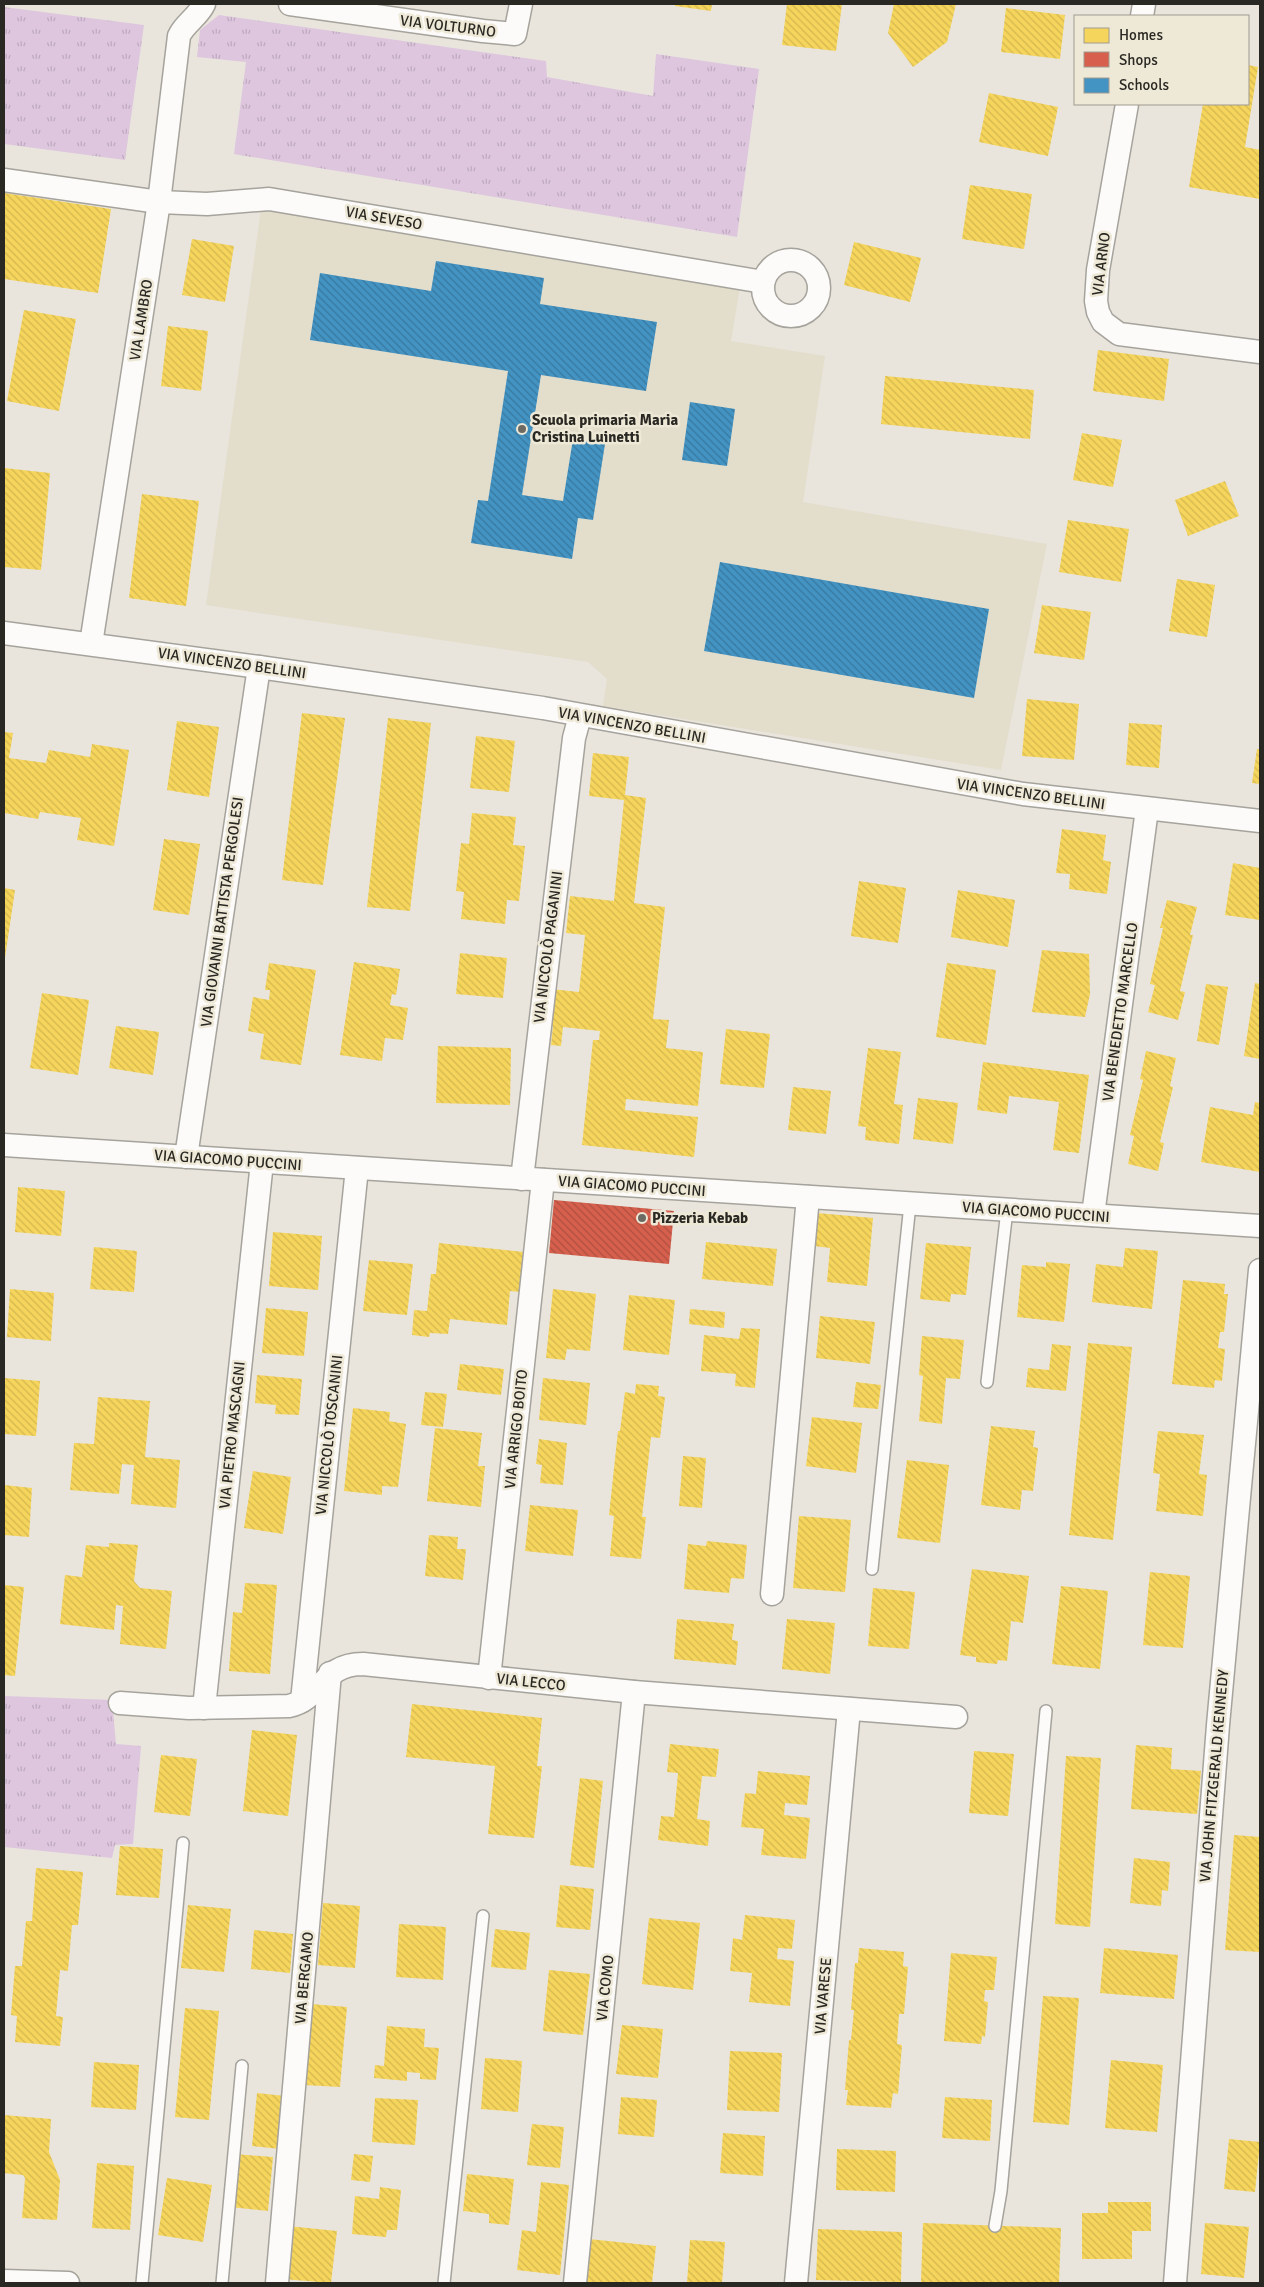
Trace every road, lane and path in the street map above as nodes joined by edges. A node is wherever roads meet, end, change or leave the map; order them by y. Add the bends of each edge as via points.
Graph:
1 (204, 4) edge
2 (290, 4) edge
3 (521, 4) edge
4 (1127, 105) edge
5 (4, 180) edge
6 (159, 202) junction
7 (763, 282) dead end
8 (1260, 352) edge
9 (4, 633) edge
10 (92, 644) junction
11 (259, 667) junction
12 (580, 716) junction
13 (1147, 809) junction
14 (1260, 821) edge
15 (4, 1145) edge
16 (186, 1157) junction
17 (262, 1162) junction
18 (357, 1168) junction
19 (532, 1179) junction
20 (808, 1197) junction
21 (910, 1204) junction
22 (1007, 1210) junction
23 (1093, 1215) junction
24 (1260, 1226) edge
25 (1260, 1270) edge
26 (986, 1382) dead end
27 (872, 1568) dead end
28 (772, 1594) dead end
29 (330, 1674) junction
30 (489, 1678) junction
31 (634, 1692) junction
32 (302, 1701) junction
33 (120, 1704) dead end
34 (204, 1708) junction
35 (849, 1709) junction
36 (1046, 1711) dead end
37 (956, 1717) dead end
38 (183, 1843) dead end
39 (483, 1916) dead end
40 (242, 2066) dead end
41 (995, 2226) dead end
42 (13, 2282) edge
43 (68, 2283) edge
44 (142, 2283) edge
45 (222, 2283) edge
46 (277, 2283) edge
47 (444, 2283) edge
48 (575, 2283) edge
49 (796, 2283) edge
50 (1175, 2283) edge

1 - 6 street, VIA LAMBRO via 180,36
2 - 3 street, VIA VOLTURNO via 516,34
4 - 8 street, VIA ARNO via 1098,270 1096,301 1103,322 1119,334
5 - 6 street, VIA SEVESO
6 - 7 street, VIA SEVESO via 207,204 269,199
6 - 10 street, VIA LAMBRO
9 - 10 street, VIA VINCENZO BELLINI
10 - 11 street, VIA VINCENZO BELLINI
11 - 12 street, VIA VINCENZO BELLINI
11 - 16 street, VIA GIOVANNI BATTISTA PERGOLESI
12 - 13 street, VIA VINCENZO BELLINI via 987,789
12 - 19 street, VIA NICCOLÒ PAGANINI via 569,777
13 - 14 street, VIA VINCENZO BELLINI
13 - 23 street, VIA BENEDETTO MARCELLO
15 - 16 street, VIA GIACOMO PUCCINI
16 - 17 street, VIA GIACOMO PUCCINI
17 - 18 street, VIA GIACOMO PUCCINI
17 - 34 street, VIA PIETRO MASCAGNI
18 - 19 street, VIA GIACOMO PUCCINI
18 - 32 street, VIA NICCOLÒ TOSCANINI
19 - 20 street, VIA GIACOMO PUCCINI
19 - 30 street, VIA ARRIGO BOITO
20 - 21 street, VIA GIACOMO PUCCINI
20 - 28 street
21 - 22 street, VIA GIACOMO PUCCINI
21 - 27 lane
22 - 23 street, VIA GIACOMO PUCCINI
22 - 26 lane
23 - 24 street, VIA GIACOMO PUCCINI
25 - 50 street, VIA JOHN FITZGERALD KENNEDY via 1218,1725
29 - 30 street, VIA LECCO via 341,1667 363,1664
29 - 32 street, VIA LECCO
29 - 46 street, VIA BERGAMO
30 - 31 street, VIA LECCO
31 - 35 street, VIA LECCO
31 - 48 street, VIA COMO
32 - 34 street via 289,1706
33 - 34 street
35 - 37 street, VIA LECCO
35 - 49 street, VIA VARESE
36 - 41 lane via 1002,2181
38 - 44 lane
39 - 47 lane
40 - 45 lane
42 - 43 street

